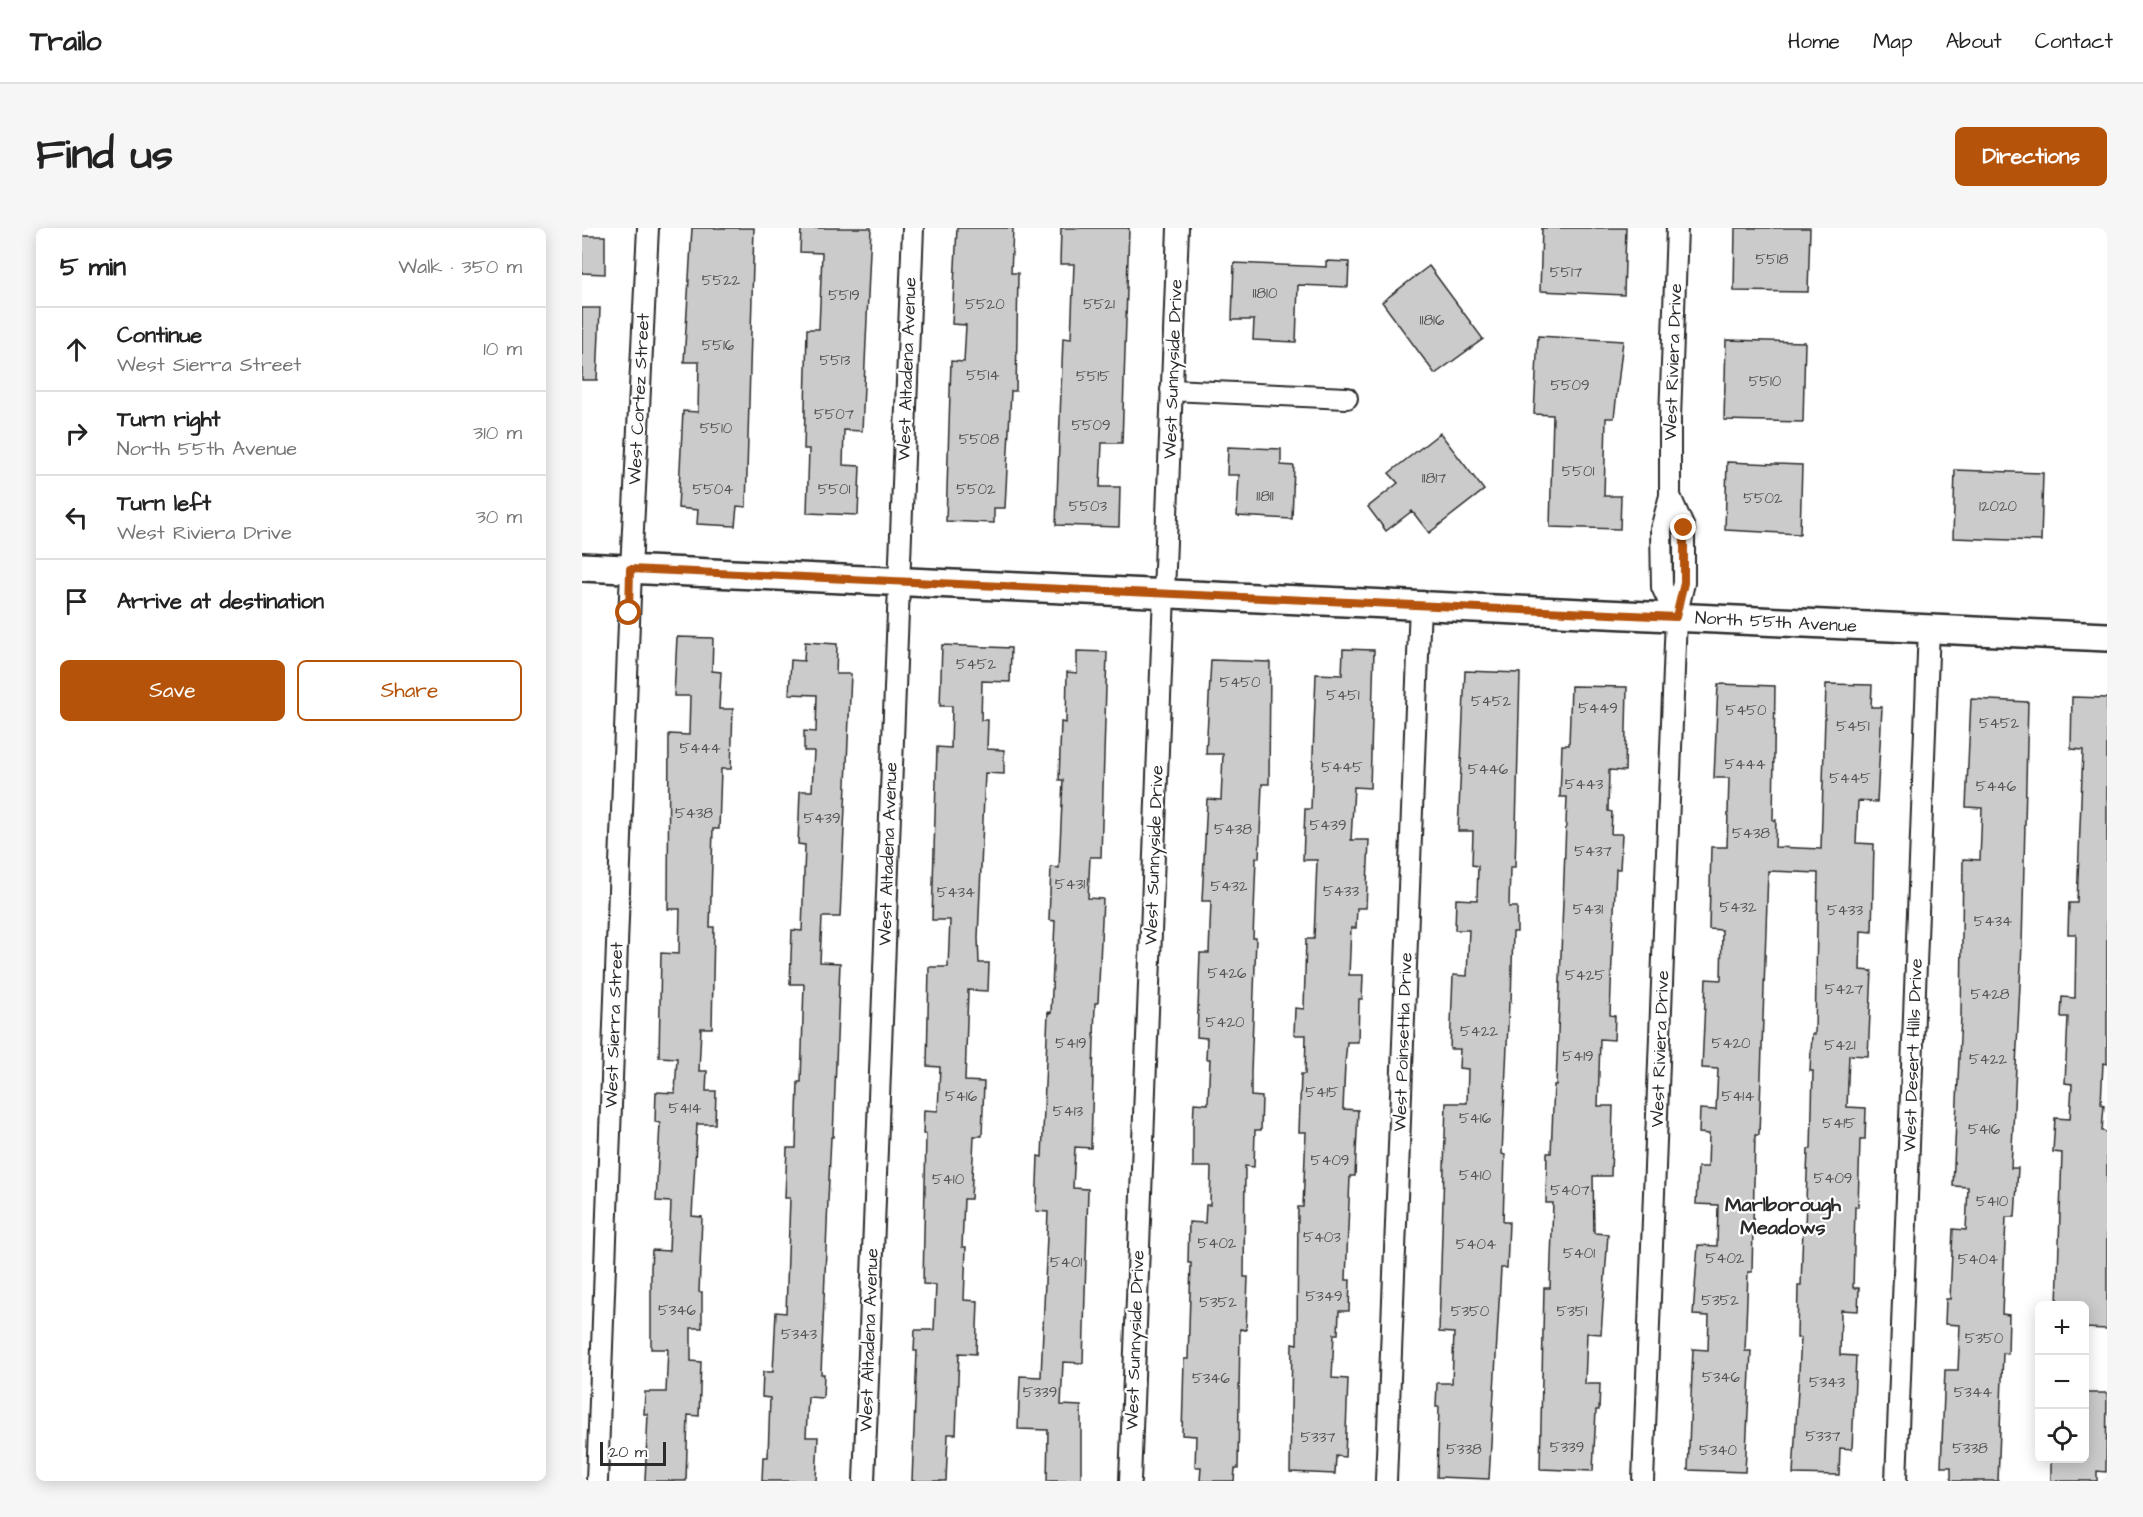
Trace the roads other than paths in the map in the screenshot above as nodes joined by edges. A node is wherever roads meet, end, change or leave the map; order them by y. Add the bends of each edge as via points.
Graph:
1 (648, 228) edge
2 (913, 228) edge
3 (1178, 228) edge
4 (1677, 228) edge
5 (1172, 390) junction
6 (1347, 398) dead end
7 (582, 567) edge
8 (630, 569) junction
9 (898, 582) junction
10 (1165, 593) junction
11 (1420, 604) junction
12 (1676, 617) junction
13 (1929, 628) junction
14 (2107, 637) edge
15 (597, 1481) edge
16 (864, 1481) edge
17 (1130, 1481) edge
18 (1386, 1481) edge
19 (1643, 1481) edge
20 (1896, 1481) edge

1 - 8 street, West Cortez Street
2 - 9 street, West Altadena Avenue
3 - 5 street, West Sunnyside Drive
4 - 12 street, West Riviera Drive via 1670,496 1661,529 1662,587
5 - 6 street
5 - 10 street, West Sunnyside Drive
7 - 8 street, North 55th Avenue
8 - 9 street, North 55th Avenue
8 - 15 street, West Sierra Street
9 - 10 street, North 55th Avenue
9 - 16 street, West Altadena Avenue
10 - 11 street, North 55th Avenue
10 - 17 street, West Sunnyside Drive
11 - 12 street, North 55th Avenue
11 - 18 street, West Poinsettia Drive
12 - 13 street, North 55th Avenue
12 - 19 street, West Riviera Drive
13 - 14 street, North 55th Avenue
13 - 20 street, West Desert Hills Drive

